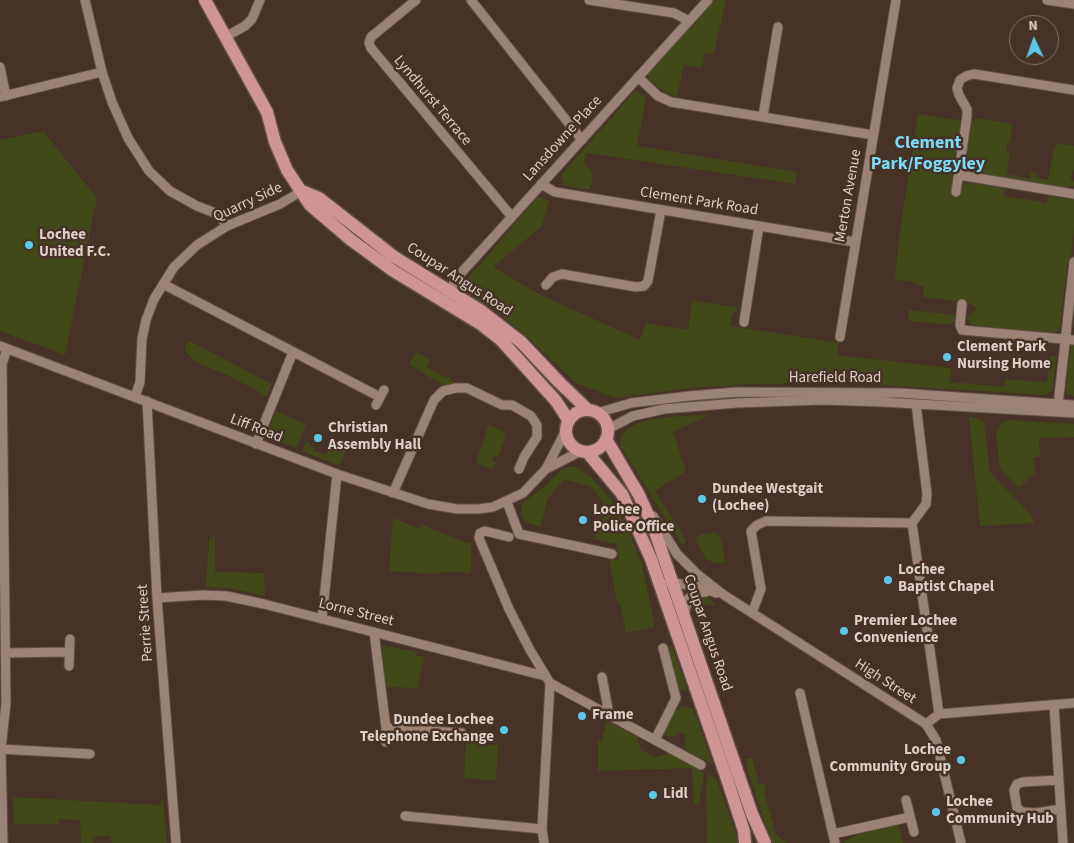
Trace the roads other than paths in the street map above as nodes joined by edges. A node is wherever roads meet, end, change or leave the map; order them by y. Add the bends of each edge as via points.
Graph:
1 (85, 0) edge
2 (205, 0) edge
3 (260, 0) edge
4 (471, 0) edge
5 (589, 0) edge
6 (708, 0) edge
7 (896, 0) edge
8 (1047, 0) edge
9 (412, 3) edge
10 (1074, 4) edge
11 (689, 21) junction
12 (778, 27) dead end
13 (225, 37) junction
14 (0, 67) edge
15 (102, 72) junction
16 (638, 77) junction
17 (1074, 90) edge
18 (3, 96) edge
19 (763, 116) junction
20 (874, 135) junction
21 (582, 140) junction
22 (959, 175) junction
23 (541, 184) junction
24 (302, 191) junction
25 (956, 192) dead end
26 (1074, 194) edge
27 (661, 210) junction
28 (512, 217) junction
29 (227, 226) junction
30 (759, 226) junction
31 (856, 242) junction
32 (1074, 262) edge
33 (162, 284) junction
34 (546, 285) dead end
35 (446, 295) junction
36 (962, 304) dead end
37 (744, 322) dead end
38 (840, 337) dead end
39 (1069, 340) edge
40 (4, 348) edge
41 (292, 352) junction
42 (135, 397) junction
43 (380, 397) dead end
44 (147, 401) junction
45 (916, 404) junction
46 (1058, 405) junction
47 (1074, 405) edge
48 (592, 412) junction
49 (1074, 413) edge
50 (568, 426) junction
51 (607, 434) junction
52 (256, 444) junction
53 (584, 451) junction
54 (519, 469) dead end
55 (546, 469) junction
56 (337, 474) junction
57 (393, 493) junction
58 (639, 495) junction
59 (507, 502) junction
60 (912, 523) junction
61 (509, 537) dead end
62 (612, 554) dead end
63 (658, 582) junction
64 (672, 582) junction
65 (724, 595) junction
66 (158, 598) junction
67 (752, 613) junction
68 (684, 615) junction
69 (322, 619) junction
70 (374, 632) junction
71 (70, 639) dead end
72 (663, 648) dead end
73 (70, 652) junction
74 (6, 653) junction
75 (69, 666) dead end
76 (602, 677) dead end
77 (548, 679) junction
78 (800, 692) dead end
79 (1074, 703) edge
80 (1054, 705) junction
81 (609, 714) junction
82 (938, 714) junction
83 (926, 724) junction
84 (386, 728) junction
85 (462, 733) dead end
86 (655, 740) junction
87 (386, 742) dead end
88 (0, 749) edge
89 (90, 754) dead end
90 (701, 765) dead end
91 (1059, 780) junction
92 (906, 800) dead end
93 (1061, 809) junction
94 (405, 816) dead end
95 (910, 817) junction
96 (542, 828) junction
97 (914, 832) dead end
98 (834, 838) edge
99 (3, 843) edge
100 (176, 843) edge
101 (544, 843) edge
102 (745, 843) edge
103 (765, 843) edge
104 (961, 843) edge
105 (1063, 843) edge

1 - 15 street
2 - 13 main road, Coupar Angus Road
3 - 13 street via 246,26
4 - 21 street
5 - 11 street via 674,13
6 - 11 street, Lansdowne Place
7 - 20 street, Merton Avenue
8 - 10 street
9 - 28 street, Lyndhurst Terrace via 371,37 371,48
11 - 16 street, Lansdowne Place
12 - 19 street
13 - 24 main road, Coupar Angus Road via 267,112 287,170
14 - 18 street
15 - 18 street
15 - 29 street via 128,138 149,171 170,191 218,214
16 - 19 street via 658,96 671,102
16 - 21 street, Lansdowne Place
17 - 22 street via 974,74 960,80 957,88 967,116
19 - 20 street
20 - 31 street, Merton Avenue
21 - 23 street, Lansdowne Place
22 - 25 street
22 - 26 street
23 - 27 street, Clement Park Road via 554,192
23 - 28 street, Lansdowne Place
24 - 29 street, Quarry Side
24 - 35 main road, Coupar Angus Road via 319,198
27 - 30 street, Clement Park Road
27 - 34 street via 648,281 644,286 562,274 553,277
28 - 35 street, Lansdowne Place via 462,272
29 - 33 street, Quarry Side via 196,245 174,266
30 - 31 street, Clement Park Road
30 - 37 street
31 - 38 street, Merton Avenue
32 - 39 street
33 - 41 street
33 - 42 street, Quarry Side via 146,320 140,382
35 - 48 main road, Coupar Angus Road via 480,310 521,342
35 - 50 main road, Coupar Angus Road via 501,340 556,401
36 - 39 street via 962,330
39 - 46 street
40 - 42 street, Liff Road
40 - 74 street
41 - 43 street
41 - 52 street
42 - 44 street, Liff Road
44 - 52 street, Liff Road
44 - 66 street, Perrie Street
45 - 49 street, Harefield Road
45 - 51 street, Harefield Road via 823,400 664,410 633,416
45 - 60 street via 927,494 926,504
46 - 47 street, Harefield Road
46 - 48 street, Harefield Road via 900,393 737,392 631,403
48 - 50 main road via 577,413
48 - 51 main road, Coupar Angus Road via 602,417
50 - 53 main road, Coupar Angus Road via 570,443
50 - 55 street, Liff Road
51 - 53 main road via 598,448
51 - 58 main road, Coupar Angus Road
52 - 56 street, Liff Road
53 - 55 street, Liff Road
53 - 63 main road, Coupar Angus Road via 622,494
54 - 57 street via 538,437 537,425 531,416 467,388 456,388 443,391 434,400
55 - 59 street, Liff Road via 523,494
56 - 57 street, Liff Road
56 - 69 street
57 - 59 street, Liff Road via 457,509 479,509
58 - 64 main road, Coupar Angus Road
58 - 65 street, High Street via 677,554
59 - 62 street via 518,534
60 - 67 street via 766,521 757,525 752,531 761,589
60 - 82 street
61 - 77 street via 480,533 509,609
63 - 64 street, High Street
63 - 102 main road, Coupar Angus Road via 726,776
64 - 65 street, High Street
64 - 68 main road, Coupar Angus Road
65 - 67 street, High Street
65 - 68 street, High Street via 696,592 688,599
66 - 69 street, Lorne Street via 226,596
66 - 100 street, Perrie Street
67 - 83 street, High Street
68 - 103 main road, Coupar Angus Road via 752,814
69 - 70 street, Lorne Street
70 - 77 street, Lorne Street
70 - 84 street
71 - 73 street
72 - 86 street via 676,698
73 - 74 street
73 - 75 street
74 - 88 street via 6,703
76 - 81 street
77 - 81 street, Lorne Street
77 - 96 street
78 - 98 street
79 - 80 street
80 - 82 street
80 - 91 street
81 - 86 street, Lorne Street
82 - 83 street
83 - 104 street, High Street via 936,740
84 - 85 street
84 - 87 street
86 - 90 street, Lorne Street
88 - 89 street
88 - 99 street
91 - 93 street
91 - 93 street via 1023,782 1014,790 1017,808 1022,812
92 - 95 street
93 - 105 street
94 - 96 street
95 - 97 street
95 - 98 street
96 - 101 street

